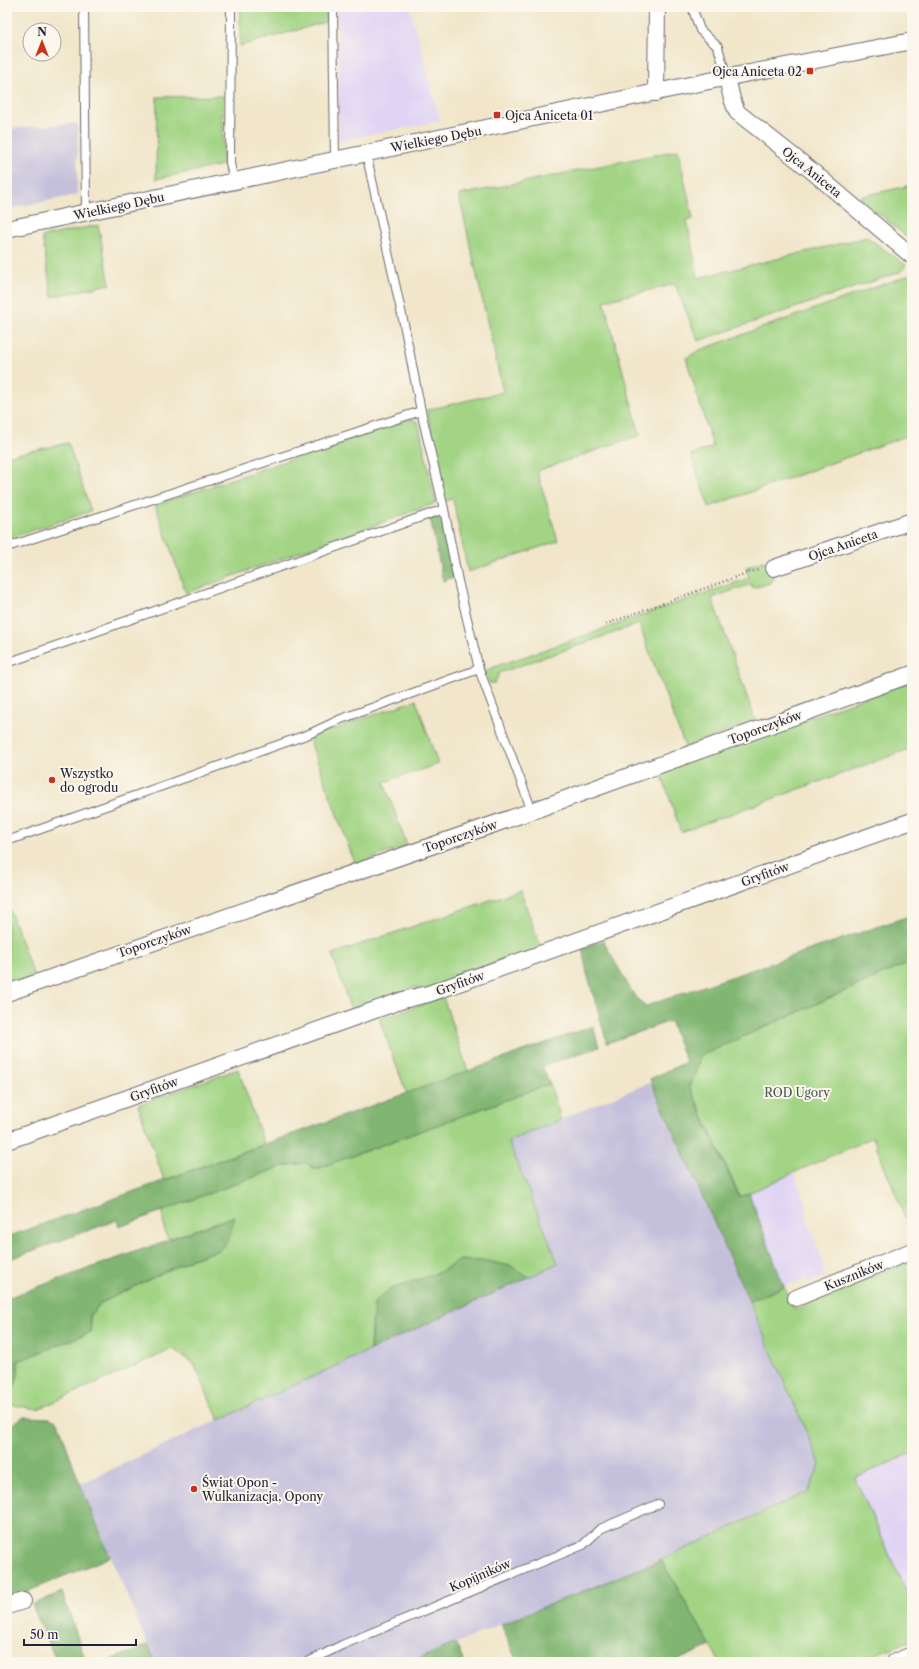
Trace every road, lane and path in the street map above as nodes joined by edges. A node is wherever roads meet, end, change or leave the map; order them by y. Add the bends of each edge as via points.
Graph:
1 (84, 7) edge
2 (231, 7) edge
3 (333, 7) edge
4 (657, 7) edge
5 (692, 7) edge
6 (912, 41) edge
7 (727, 78) junction
8 (656, 93) junction
9 (366, 153) junction
10 (335, 159) junction
11 (234, 182) junction
12 (86, 212) junction
13 (7, 229) edge
14 (912, 256) edge
15 (421, 411) junction
16 (444, 509) junction
17 (912, 521) edge
18 (7, 547) edge
19 (774, 568) dead end
20 (750, 572) dead end
21 (606, 624) dead end
22 (7, 663) edge
23 (479, 669) junction
24 (912, 674) edge
25 (532, 811) junction
26 (912, 821) edge
27 (7, 841) edge
28 (7, 993) edge
29 (7, 1141) edge
30 (912, 1251) edge
31 (796, 1298) dead end
32 (658, 1504) dead end
33 (22, 1601) dead end
34 (7, 1606) edge
35 (912, 1655) edge
36 (308, 1662) edge
37 (895, 1662) edge

1 - 12 lane
2 - 11 lane via 230,163
3 - 10 lane
4 - 8 street
5 - 7 lane via 700,30 718,47
6 - 7 street, Wielkiego Dębu
7 - 8 street, Wielkiego Dębu
7 - 14 street, Ojca Aniceta via 737,112 812,171
8 - 9 street, Wielkiego Dębu
9 - 10 street, Wielkiego Dębu
9 - 15 lane
10 - 11 street, Wielkiego Dębu
11 - 12 street, Wielkiego Dębu
12 - 13 street, Wielkiego Dębu
15 - 16 lane
15 - 18 lane
16 - 22 lane
16 - 23 lane
17 - 19 street, Ojca Aniceta
20 - 21 path
23 - 25 lane
23 - 27 lane via 341,719 309,734
24 - 25 street, Toporczyków
25 - 28 street, Toporczyków
26 - 29 street, Gryfitów
30 - 31 street, Kuszników
32 - 36 lane, Kopijników via 600,1529 583,1545 342,1645
33 - 34 street
35 - 37 street

